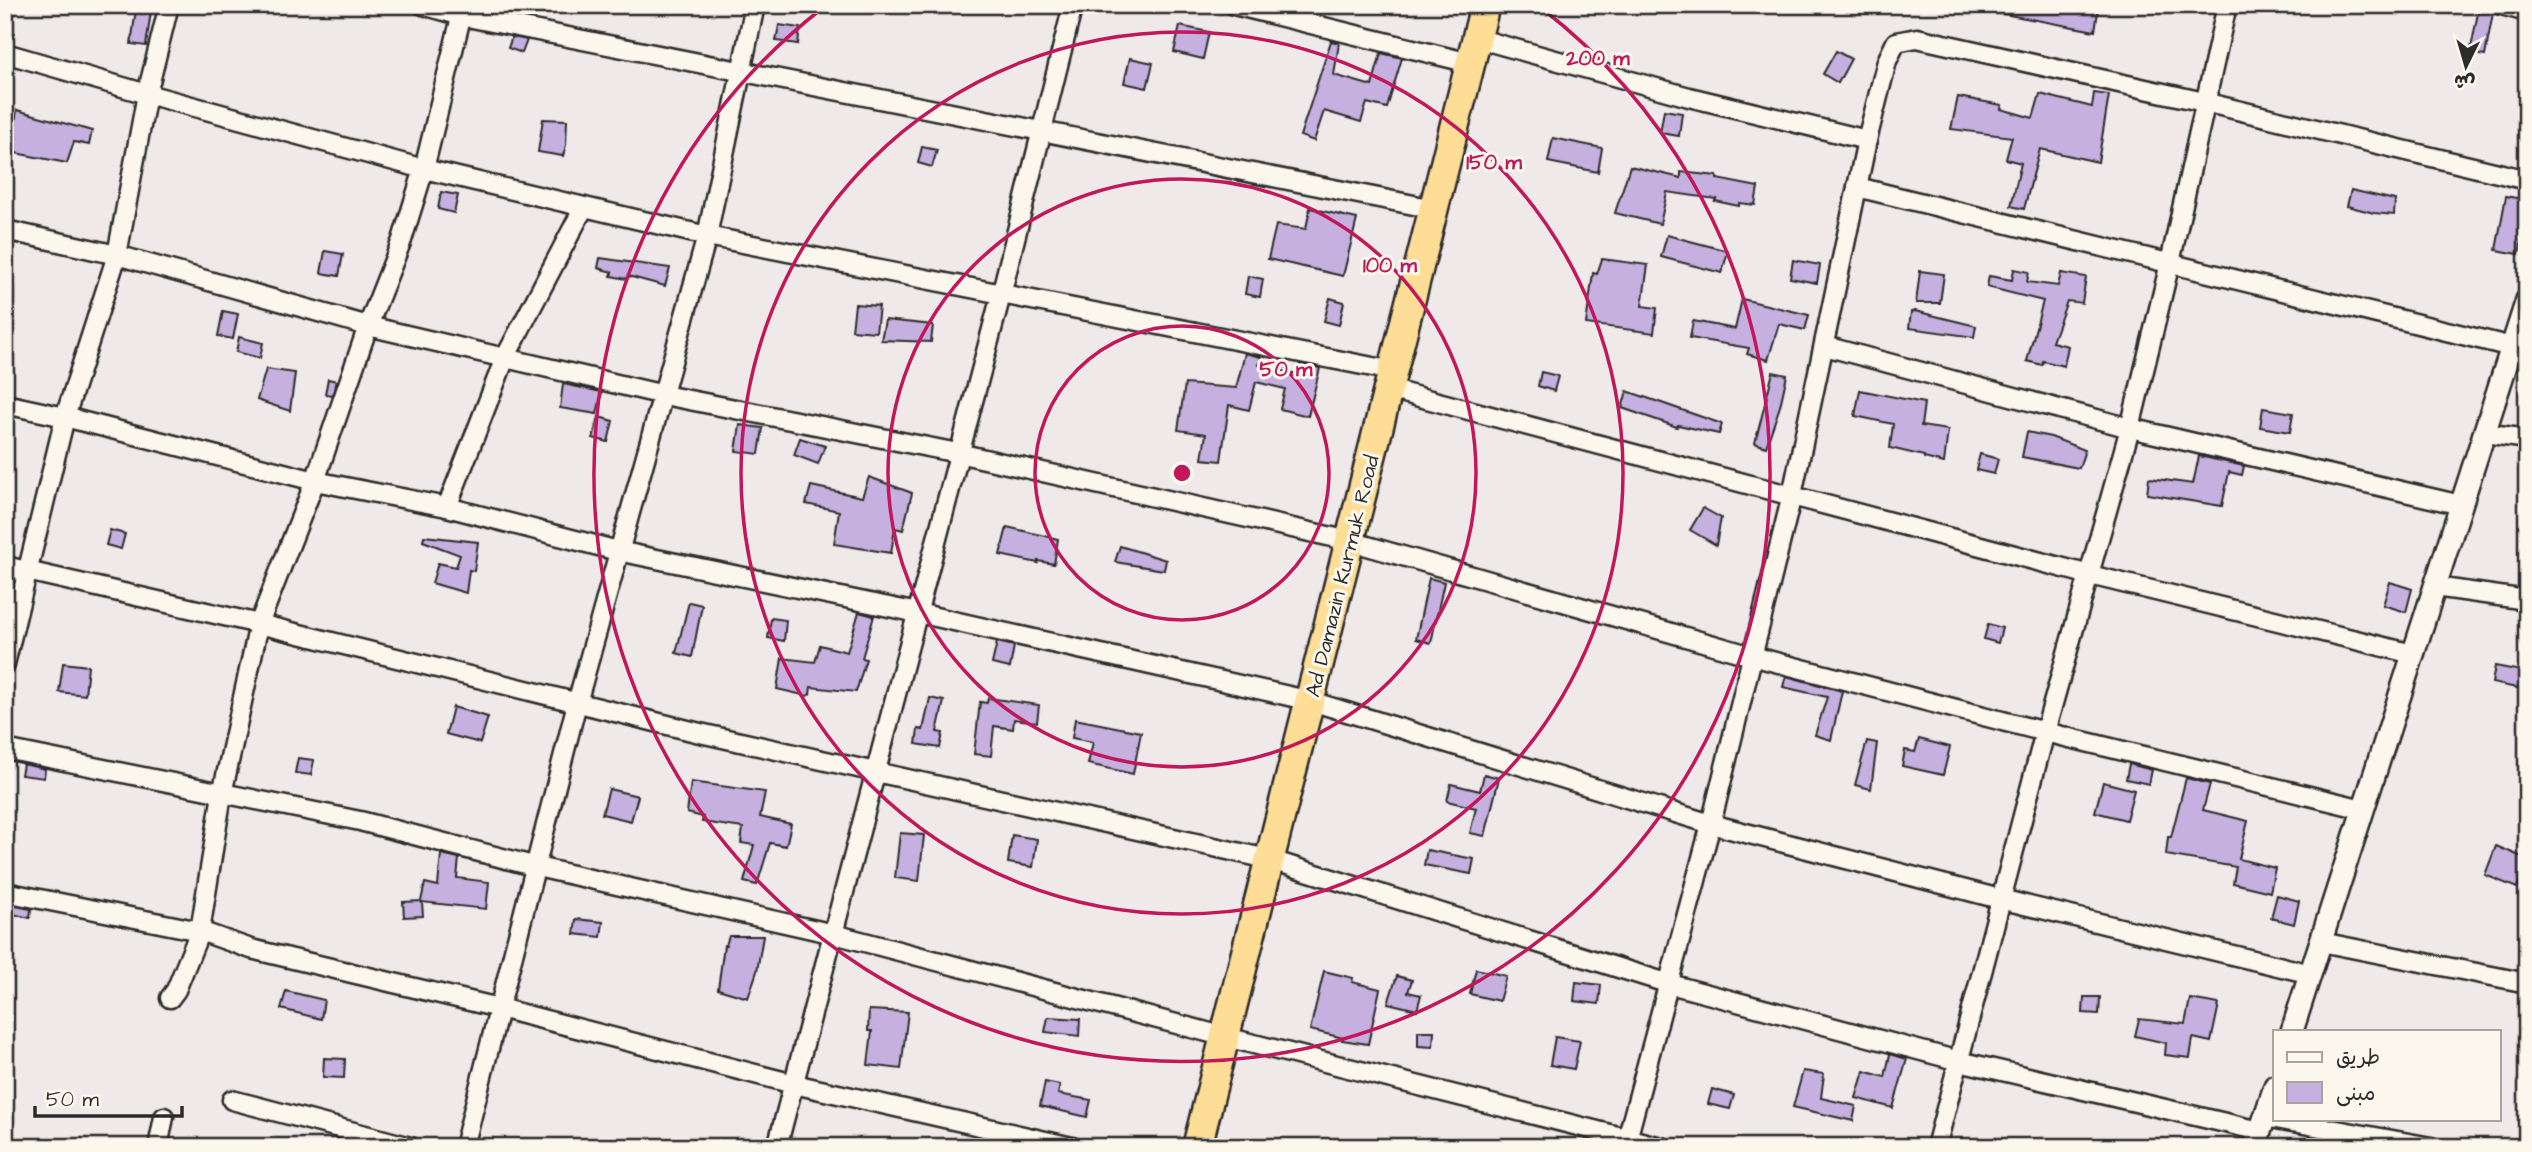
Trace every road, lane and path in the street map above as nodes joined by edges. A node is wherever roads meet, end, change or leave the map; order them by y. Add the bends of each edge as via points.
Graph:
1 (169, 5) edge
2 (423, 5) edge
3 (755, 5) edge
4 (1073, 5) edge
5 (1234, 5) edge
6 (1485, 5) edge
7 (2227, 5) edge
8 (2501, 5) edge
9 (463, 11) edge
10 (2527, 12) edge
11 (1473, 50) junction
12 (5, 53) edge
13 (742, 70) junction
14 (147, 94) junction
15 (2204, 102) junction
16 (1042, 131) junction
17 (1867, 140) junction
18 (424, 169) junction
19 (2527, 180) edge
20 (1857, 187) junction
21 (584, 207) junction
22 (1434, 209) junction
23 (5, 230) edge
24 (707, 236) junction
25 (117, 255) junction
26 (2170, 263) junction
27 (1000, 295) junction
28 (2527, 300) edge
29 (368, 326) junction
30 (1825, 346) junction
31 (2512, 347) junction
32 (505, 358) junction
33 (1391, 380) junction
34 (664, 395) junction
35 (5, 404) edge
36 (65, 417) junction
37 (2130, 428) junction
38 (2484, 433) junction
39 (2527, 439) edge
40 (957, 453) junction
41 (315, 481) junction
42 (1792, 495) junction
43 (2461, 505) junction
44 (447, 507) junction
45 (1350, 541) junction
46 (618, 551) junction
47 (5, 566) edge
48 (27, 571) junction
49 (2090, 575) junction
50 (2435, 587) junction
51 (2527, 600) edge
52 (918, 613) junction
53 (258, 625) junction
54 (2413, 654) junction
55 (1752, 656) junction
56 (5, 664) edge
57 (1311, 701) junction
58 (577, 703) junction
59 (2045, 732) junction
60 (5, 749) edge
61 (876, 774) junction
62 (222, 794) junction
63 (2363, 809) junction
64 (1711, 824) junction
65 (1268, 859) junction
66 (537, 867) junction
67 (5, 892) edge
68 (2000, 899) junction
69 (200, 931) junction
70 (834, 934) junction
71 (2321, 942) junction
72 (2311, 974) junction
73 (2527, 983) edge
74 (1670, 984) junction
75 (170, 998) dead end
76 (499, 1008) junction
77 (2292, 1030) edge
78 (1226, 1037) junction
79 (1959, 1061) junction
80 (794, 1084) junction
81 (2273, 1092) edge
82 (232, 1100) dead end
83 (164, 1117) dead end
84 (2260, 1132) edge
85 (1626, 1142) edge
86 (158, 1147) edge
87 (411, 1147) edge
88 (464, 1147) edge
89 (777, 1147) edge
90 (1072, 1147) edge
91 (1197, 1147) edge
92 (1661, 1147) edge
93 (1936, 1147) edge
94 (2431, 1147) edge

1 - 14 street
2 - 9 street
3 - 13 street
4 - 16 street
5 - 11 street
6 - 11 highway, Ad Damazin Kurmuk Road
7 - 15 street
8 - 10 street
9 - 13 street
9 - 18 street
11 - 17 street
11 - 22 highway, Ad Damazin Kurmuk Road
12 - 14 street
13 - 16 street
13 - 24 street
14 - 18 street
14 - 25 street
15 - 17 street via 1917,38 1896,42
15 - 19 street
15 - 26 street
16 - 22 street
16 - 27 street
17 - 20 street
18 - 21 street
18 - 29 street
20 - 26 street
20 - 30 street
21 - 24 street
21 - 32 street
22 - 33 highway, Ad Damazin Kurmuk Road
23 - 25 street
24 - 27 street
24 - 34 street
25 - 29 street
25 - 36 street
26 - 31 street
26 - 37 street
27 - 33 street
27 - 40 street
28 - 31 street
29 - 32 street
29 - 41 street
30 - 37 street
30 - 42 street
31 - 38 street
32 - 34 street
32 - 44 street
33 - 42 street
33 - 45 highway, Ad Damazin Kurmuk Road
34 - 40 street
34 - 46 street
35 - 36 street
36 - 41 street
36 - 48 street
37 - 43 street
37 - 49 street
38 - 39 street
38 - 43 street
40 - 45 street
40 - 52 street
41 - 44 street
41 - 53 street
42 - 49 street
42 - 55 street
43 - 50 street
44 - 46 street
45 - 55 street
45 - 57 highway, Ad Damazin Kurmuk Road
46 - 52 street
46 - 58 street
47 - 48 street
48 - 53 street
48 - 56 street
49 - 54 street
49 - 59 street
50 - 51 street
50 - 54 street
52 - 57 street
52 - 61 street
53 - 58 street
53 - 62 street
54 - 63 street
55 - 59 street
55 - 64 street
57 - 64 street
57 - 65 highway, Ad Damazin Kurmuk Road
58 - 61 street
58 - 66 street
59 - 63 street
59 - 68 street
60 - 62 street
61 - 65 street
61 - 70 street
62 - 66 street via 360,821
62 - 69 street
63 - 71 street
64 - 68 street
64 - 74 street
65 - 74 street
65 - 78 highway, Ad Damazin Kurmuk Road
66 - 70 street
66 - 76 street
67 - 69 street
68 - 72 street
68 - 79 street
69 - 75 street
69 - 76 street via 251,949
70 - 78 street
70 - 80 street
71 - 72 street
71 - 73 street
72 - 77 street
74 - 79 street
74 - 85 street
76 - 80 street
76 - 88 street
78 - 85 street
78 - 91 highway, Ad Damazin Kurmuk Road
79 - 84 street
79 - 93 street
80 - 89 street
80 - 90 street
81 - 84 street
82 - 87 street
83 - 86 street
84 - 94 street
85 - 92 street

